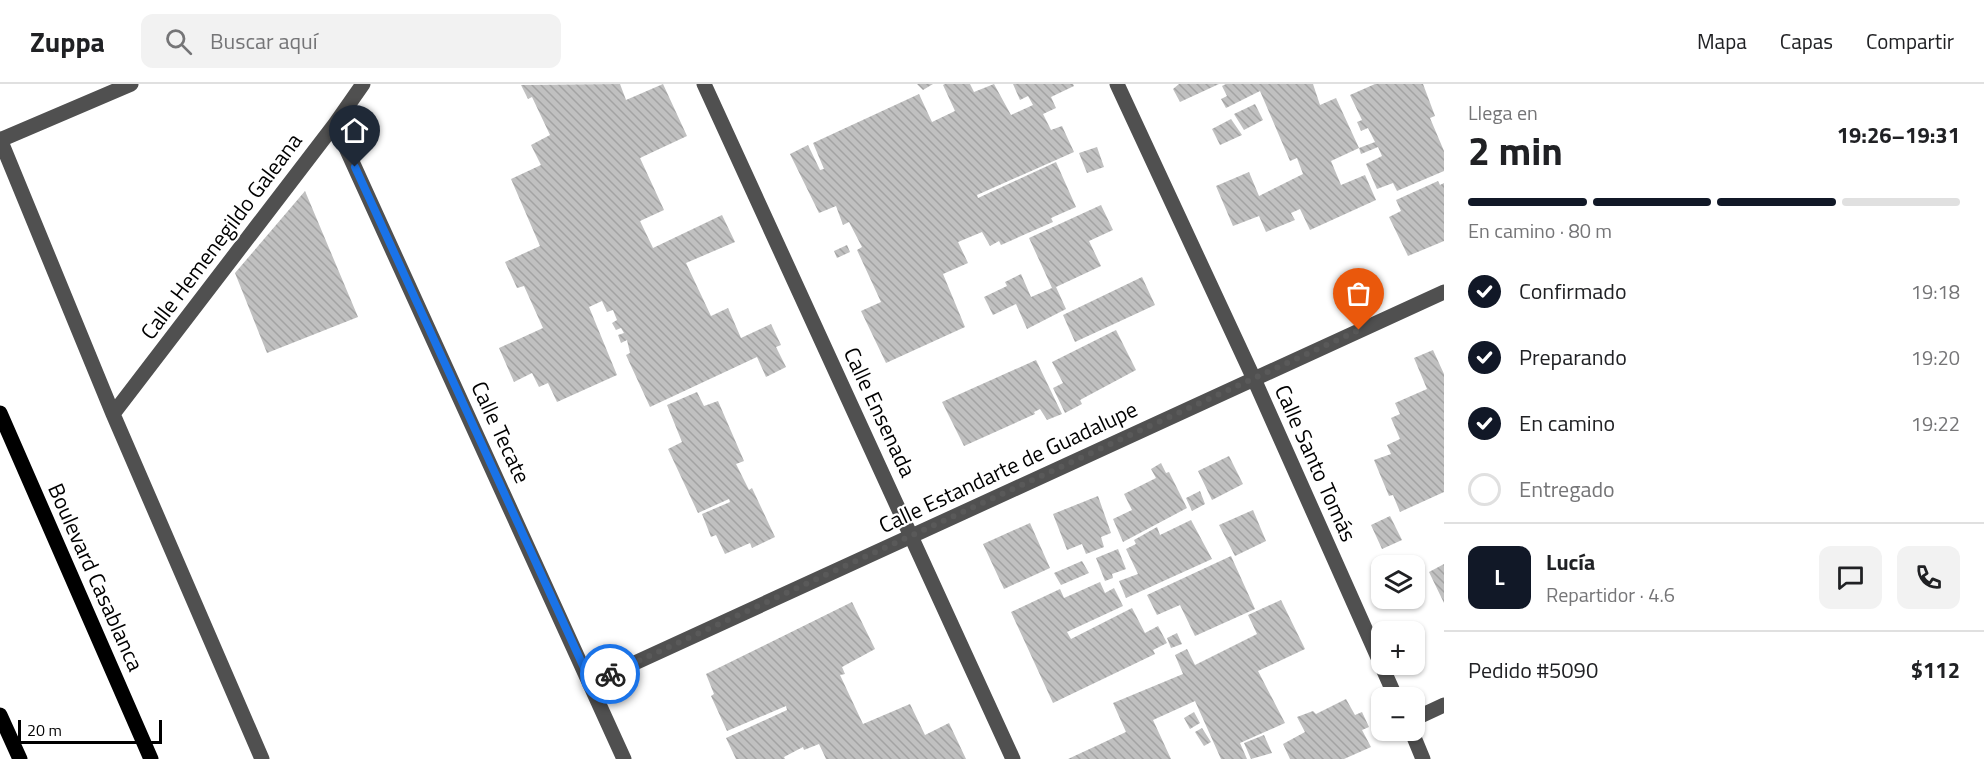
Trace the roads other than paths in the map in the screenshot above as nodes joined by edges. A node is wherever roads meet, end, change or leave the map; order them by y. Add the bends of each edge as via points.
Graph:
1 (131, 84) edge
2 (363, 84) edge
3 (704, 84) edge
4 (1117, 84) edge
5 (335, 124) junction
6 (0, 139) edge
7 (1444, 292) edge
8 (1254, 379) junction
9 (0, 413) edge
10 (113, 414) junction
11 (912, 536) junction
12 (591, 683) junction
13 (1391, 687) edge
14 (1444, 705) edge
15 (1425, 714) edge
16 (0, 715) edge
17 (1416, 741) edge
18 (20, 759) edge
19 (151, 759) edge
20 (262, 759) edge
21 (624, 759) edge
22 (1013, 759) edge
23 (1423, 759) edge

1 - 6 street
2 - 5 street, Calle Hemenegildo Galeana
3 - 11 street, Calle Ensenada
4 - 8 street, Calle Santo Tomás
5 - 10 street, Calle Hemenegildo Galeana
5 - 12 street, Calle Tecate
6 - 10 street
7 - 8 street, Calle Estandarte de Guadalupe
8 - 11 street, Calle Estandarte de Guadalupe
8 - 13 street, Calle Santo Tomás
9 - 19 main road, Boulevard Casablanca
10 - 20 street
11 - 12 street, Calle Estandarte de Guadalupe
11 - 22 street, Calle Ensenada
12 - 21 street, Calle Tecate
14 - 15 street
16 - 18 main road
17 - 23 street

